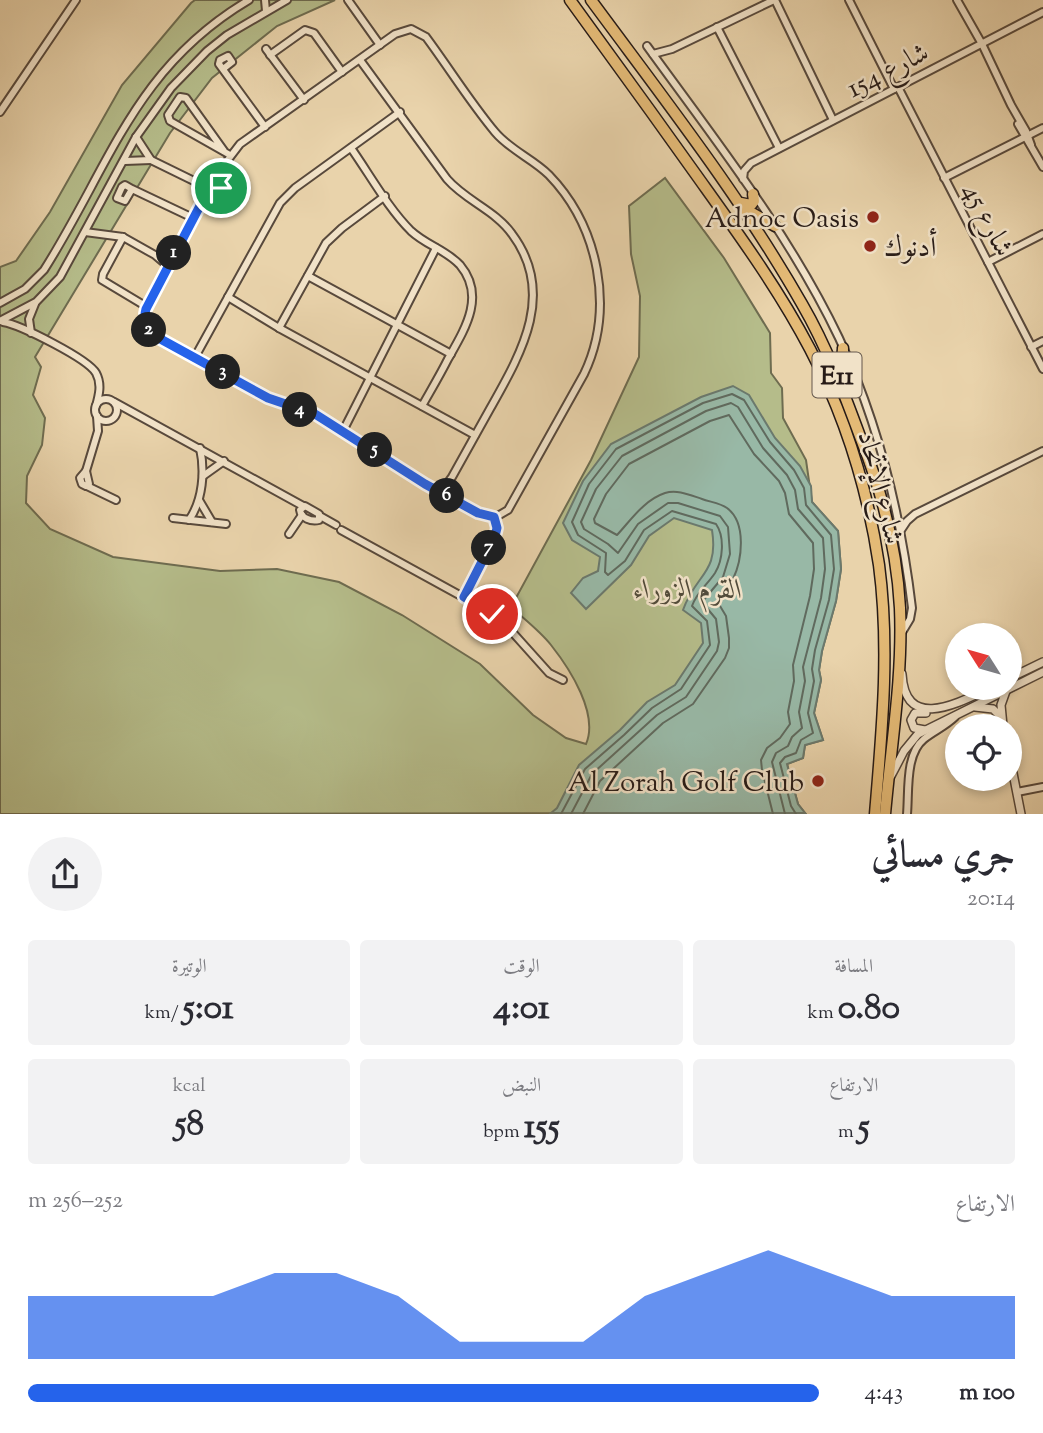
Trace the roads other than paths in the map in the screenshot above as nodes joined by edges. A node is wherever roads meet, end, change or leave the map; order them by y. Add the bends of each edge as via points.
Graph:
1 (76, 0) edge
2 (249, 0) edge
3 (265, 0) edge
4 (287, 0) edge
5 (348, 0) edge
6 (570, 0) edge
7 (591, 0) edge
8 (774, 0) edge
9 (859, 0) edge
10 (957, 0) edge
11 (850, 2) edge
12 (273, 3) edge
13 (266, 11) junction
14 (1043, 12) edge
15 (717, 27) junction
16 (380, 45) junction
17 (980, 45) junction
18 (647, 46) dead end
19 (673, 49) junction
20 (653, 54) junction
21 (360, 60) junction
22 (662, 66) junction
23 (223, 69) dead end
24 (342, 72) junction
25 (896, 88) junction
26 (304, 100) junction
27 (0, 112) edge
28 (400, 112) junction
29 (833, 120) junction
30 (265, 127) junction
31 (1043, 128) edge
32 (1027, 136) junction
33 (136, 137) junction
34 (351, 148) junction
35 (779, 148) junction
36 (227, 153) junction
37 (151, 160) junction
38 (125, 161) junction
39 (730, 162) junction
40 (751, 163) junction
41 (1043, 167) edge
42 (214, 178) junction
43 (944, 178) junction
44 (743, 181) junction
45 (198, 183) junction
46 (132, 189) dead end
47 (753, 194) junction
48 (385, 196) junction
49 (203, 200) junction
50 (740, 205) junction
51 (193, 218) junction
52 (775, 226) junction
53 (85, 232) junction
54 (1043, 234) edge
55 (123, 237) junction
56 (436, 248) junction
57 (988, 262) junction
58 (169, 267) junction
59 (307, 276) junction
60 (228, 296) junction
61 (36, 302) junction
62 (0, 303) edge
63 (147, 307) junction
64 (1, 321) edge
65 (396, 324) junction
66 (279, 328) junction
67 (31, 333) junction
68 (1043, 341) edge
69 (1031, 346) junction
70 (843, 348) junction
71 (451, 355) junction
72 (195, 357) junction
73 (1043, 369) edge
74 (372, 379) junction
75 (842, 386) junction
76 (100, 387) junction
77 (112, 401) junction
78 (96, 406) junction
79 (422, 406) junction
80 (137, 414) junction
81 (97, 416) junction
82 (116, 416) junction
83 (107, 421) junction
84 (97, 431) junction
85 (343, 431) junction
86 (475, 435) junction
87 (200, 448) junction
88 (1043, 451) edge
89 (223, 461) junction
90 (201, 477) junction
91 (441, 492) junction
92 (116, 500) dead end
93 (199, 500) junction
94 (303, 506) junction
95 (897, 508) junction
96 (915, 514) junction
97 (302, 515) junction
98 (320, 516) junction
99 (494, 517) junction
100 (173, 518) dead end
101 (189, 520) junction
102 (212, 522) junction
103 (226, 524) dead end
104 (901, 530) junction
105 (289, 534) dead end
106 (464, 597) junction
107 (898, 638) junction
108 (900, 654) junction
109 (1043, 662) edge
110 (1022, 672) edge
111 (1043, 672) edge
112 (564, 680) dead end
113 (1022, 683) edge
114 (964, 700) edge
115 (988, 700) edge
116 (974, 707) junction
117 (937, 710) junction
118 (958, 714) edge
119 (997, 714) edge
120 (945, 720) edge
121 (945, 723) edge
122 (925, 730) junction
123 (887, 787) junction
124 (1043, 787) edge
125 (1017, 792) joint
126 (875, 814) edge
127 (885, 814) edge
128 (907, 814) edge
129 (1021, 814) edge

1 - 27 street
2 - 62 street via 199,36 146,92 44,270 25,289
3 - 13 street
4 - 12 street
5 - 16 street
6 - 126 highway, شارع الإتحاد / E11 via 747,245 810,349 840,418 867,507 884,618
7 - 50 highway, شارع الإتحاد / E11
8 - 15 street
8 - 29 street
9 - 11 street
10 - 17 street
11 - 25 street, شارع 45
12 - 13 street
13 - 33 street via 227,35 188,69
14 - 17 street, شارع 154
15 - 19 street
15 - 35 street
16 - 21 street
16 - 99 street via 405,29 426,37 495,132 540,166 563,192 580,219 594,257 598,328 589,362 510,507
17 - 25 street, شارع 154
17 - 32 street
18 - 20 street
19 - 20 street
19 - 22 street
20 - 22 street
21 - 24 street
21 - 28 street
22 - 39 street
23 - 30 street
24 - 26 street
24 - 26 street via 309,30 268,52
25 - 29 street, شارع 154
25 - 43 street, شارع 45
26 - 30 street
28 - 34 street
28 - 86 street via 452,185 507,227 523,251 531,277 533,305 526,336
29 - 35 street, شارع 154
30 - 36 street
31 - 32 street
32 - 41 street
32 - 43 street
33 - 37 street
33 - 38 street
34 - 48 street
34 - 60 street via 284,197
35 - 40 street, شارع 154
36 - 36 street via 169,119 180,97 186,98
36 - 42 street
37 - 38 street
37 - 45 street
38 - 53 street
39 - 40 street
39 - 44 street
40 - 44 street
42 - 45 street via 202,178
42 - 49 street via 219,182 219,194
43 - 57 street, شارع 45
44 - 47 street
45 - 49 street
46 - 51 street
47 - 50 highway via 751,205
47 - 52 street
48 - 56 street via 409,229
48 - 59 street via 334,235
49 - 51 street
50 - 52 highway
50 - 75 highway, شارع الإتحاد / E11 via 802,304
51 - 58 street
52 - 70 street
53 - 55 street
53 - 61 street via 60,277
54 - 57 street
55 - 58 street
55 - 63 street via 102,281
56 - 65 street
56 - 71 street via 462,268 473,296 466,327
57 - 69 street, شارع 45
58 - 63 street
59 - 65 street
59 - 66 street
60 - 66 street
60 - 72 street
61 - 64 street
61 - 67 street via 29,318
63 - 72 street via 145,323 152,333
64 - 67 street
65 - 71 street
65 - 74 street
66 - 74 street
67 - 76 street via 88,363
68 - 69 street
69 - 73 street, شارع 45
70 - 75 highway
70 - 95 street via 874,427
71 - 79 street
72 - 85 street via 258,393 315,414
74 - 79 street
74 - 85 street
75 - 107 highway, شارع الإتحاد / E11 via 883,504 900,610
76 - 77 street
76 - 78 street
77 - 78 street via 102,400
77 - 80 street
77 - 82 street via 117,406
78 - 81 street
79 - 86 street
80 - 82 street
80 - 87 street
81 - 83 street
81 - 84 street
82 - 83 street
83 - 84 street
84 - 92 street via 80,478 82,484
85 - 91 street
86 - 91 street
87 - 89 street
87 - 90 street
88 - 96 street
89 - 90 street
89 - 94 street
90 - 93 street
91 - 99 street
93 - 101 street
93 - 102 street
94 - 97 street
94 - 98 street
95 - 96 street
95 - 104 street
96 - 104 street
97 - 98 street via 314,521
97 - 105 street
98 - 106 street
99 - 106 street via 495,536
100 - 101 street
101 - 102 street
102 - 103 street
104 - 107 street via 912,611
106 - 112 street via 501,621 549,673
107 - 108 highway, شارع الإتحاد / E11
108 - 117 street via 908,696 922,708
108 - 123 highway, شارع الإتحاد / E11
109 - 110 street
111 - 113 street
114 - 117 street
115 - 116 street
116 - 118 street
116 - 119 street via 993,709
117 - 122 street via 918,712 911,718 914,729
120 - 122 street
121 - 128 street via 916,748
122 - 123 street via 908,745
123 - 127 highway, شارع الإتحاد / E11
124 - 125 street
125 - 129 street

